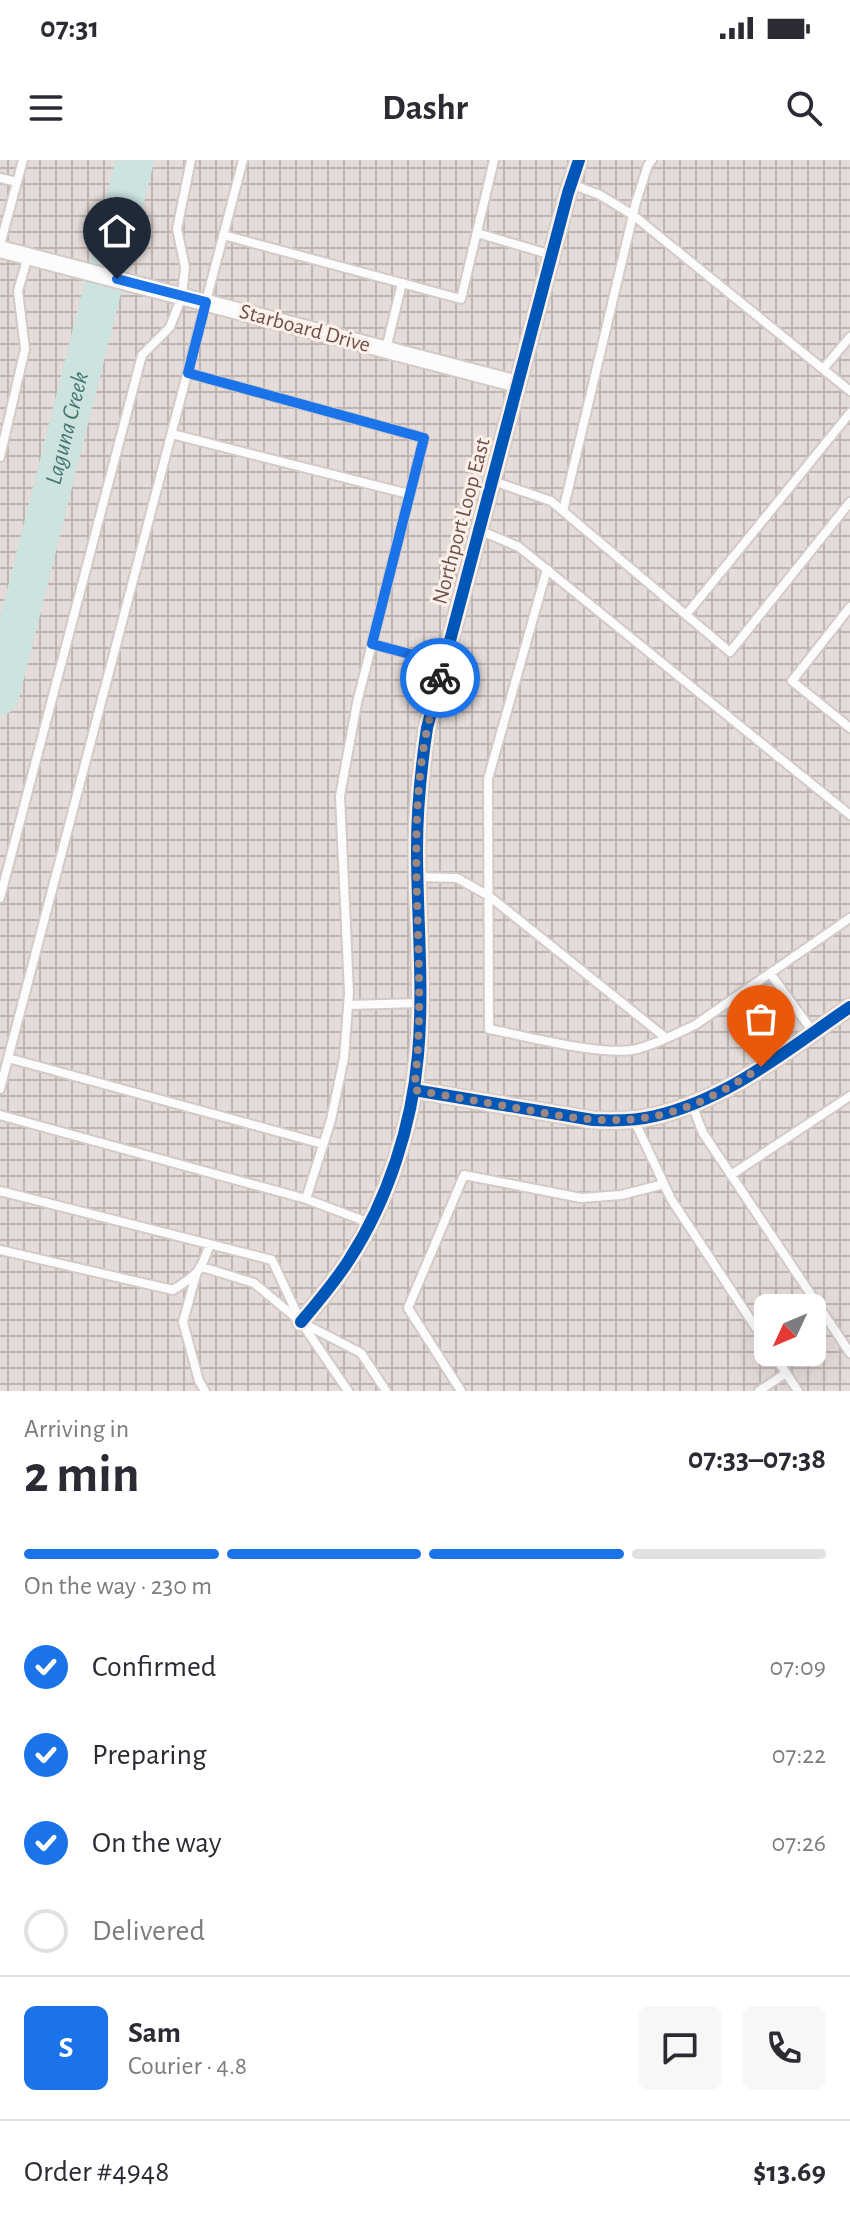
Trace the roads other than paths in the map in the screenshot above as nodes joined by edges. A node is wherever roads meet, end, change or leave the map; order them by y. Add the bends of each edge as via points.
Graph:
1 (23, 160) edge
2 (191, 160) edge
3 (243, 160) edge
4 (494, 160) edge
5 (579, 160) edge
6 (652, 160) edge
7 (0, 178) edge
8 (17, 182) junction
9 (571, 184) junction
10 (633, 215) junction
11 (477, 233) junction
12 (223, 235) junction
13 (0, 247) edge
14 (552, 255) junction
15 (32, 257) junction
16 (402, 283) junction
17 (177, 295) junction
18 (206, 302) junction
19 (850, 337) edge
20 (386, 349) junction
21 (823, 369) junction
22 (188, 373) junction
23 (518, 384) junction
24 (850, 391) edge
25 (850, 413) edge
26 (172, 434) junction
27 (0, 457) edge
28 (492, 481) junction
29 (409, 494) junction
30 (850, 502) edge
31 (563, 511) junction
32 (479, 530) junction
33 (547, 569) junction
34 (850, 607) edge
35 (686, 615) junction
36 (372, 644) junction
37 (444, 663) junction
38 (850, 728) edge
39 (850, 815) edge
40 (418, 877) junction
41 (489, 896) junction
42 (0, 898) edge
43 (850, 918) edge
44 (770, 973) junction
45 (420, 1003) junction
46 (348, 1005) junction
47 (850, 1007) edge
48 (813, 1032) junction
49 (666, 1038) junction
50 (8, 1058) junction
51 (0, 1089) edge
52 (414, 1090) junction
53 (850, 1096) edge
54 (692, 1105) junction
55 (0, 1115) edge
56 (634, 1119) junction
57 (323, 1144) junction
58 (731, 1175) junction
59 (664, 1184) junction
60 (0, 1191) edge
61 (306, 1199) junction
62 (370, 1223) junction
63 (210, 1244) junction
64 (0, 1250) edge
65 (199, 1271) junction
66 (301, 1322) junction
67 (754, 1325) edge
68 (850, 1353) edge
69 (781, 1366) edge
70 (786, 1373) junction
71 (205, 1391) edge
72 (348, 1391) edge
73 (386, 1391) edge
74 (461, 1391) edge
75 (759, 1391) edge
76 (798, 1391) edge

1 - 8 lane
2 - 17 lane via 177,229 185,267
3 - 12 lane
4 - 11 lane
5 - 9 street, Northport Loop East
6 - 10 lane
7 - 8 lane
8 - 13 lane
9 - 10 lane
9 - 14 street, Northport Loop East
10 - 21 lane
10 - 31 lane
11 - 14 lane
11 - 16 lane via 461,299
12 - 16 lane
12 - 18 lane
13 - 15 street, Starboard Drive
14 - 23 street, Northport Loop East
15 - 17 street, Starboard Drive
15 - 27 lane via 18,291 25,349
16 - 20 lane
17 - 18 street, Starboard Drive
17 - 42 lane via 170,327 142,355
18 - 20 street, Starboard Drive
18 - 22 lane
19 - 21 lane
20 - 23 street, Starboard Drive
21 - 24 lane
22 - 26 lane
22 - 29 lane via 424,438
23 - 28 street, Northport Loop East
25 - 35 lane
26 - 29 lane
26 - 50 lane
28 - 31 lane via 551,501
28 - 32 street, Northport Loop East
29 - 36 lane
30 - 35 lane via 730,652
31 - 35 lane
32 - 33 lane via 519,547
32 - 37 street, Northport Loop East
33 - 39 lane
33 - 41 lane via 488,779
34 - 38 lane via 792,681
36 - 37 lane
36 - 46 lane via 340,796
37 - 40 street, Northport Loop East via 421,768
40 - 41 lane via 457,878
40 - 45 street, Northport Loop East
41 - 49 lane
41 - 49 lane via 489,1029 599,1049 635,1050
43 - 44 lane
44 - 48 lane
44 - 49 lane via 695,1025
45 - 46 lane
45 - 52 street, Northport Loop East
46 - 57 lane via 344,1058
47 - 48 street
48 - 54 street via 736,1085
50 - 51 lane
50 - 57 lane
52 - 56 street via 562,1117
52 - 62 street, Northport Loop East via 389,1181
53 - 58 lane
54 - 56 street
54 - 58 lane via 703,1133
55 - 61 lane
56 - 59 lane
57 - 61 lane
58 - 68 lane
59 - 67 lane
59 - 74 lane via 581,1198 464,1175 408,1308
60 - 63 lane
61 - 62 lane
62 - 66 street, Northport Loop East via 335,1281
63 - 65 lane
63 - 66 lane via 272,1260
64 - 65 lane via 173,1290
65 - 66 lane via 254,1283
65 - 71 lane via 183,1322
66 - 72 lane
66 - 73 lane via 361,1353
69 - 70 lane
70 - 75 lane
70 - 76 lane

